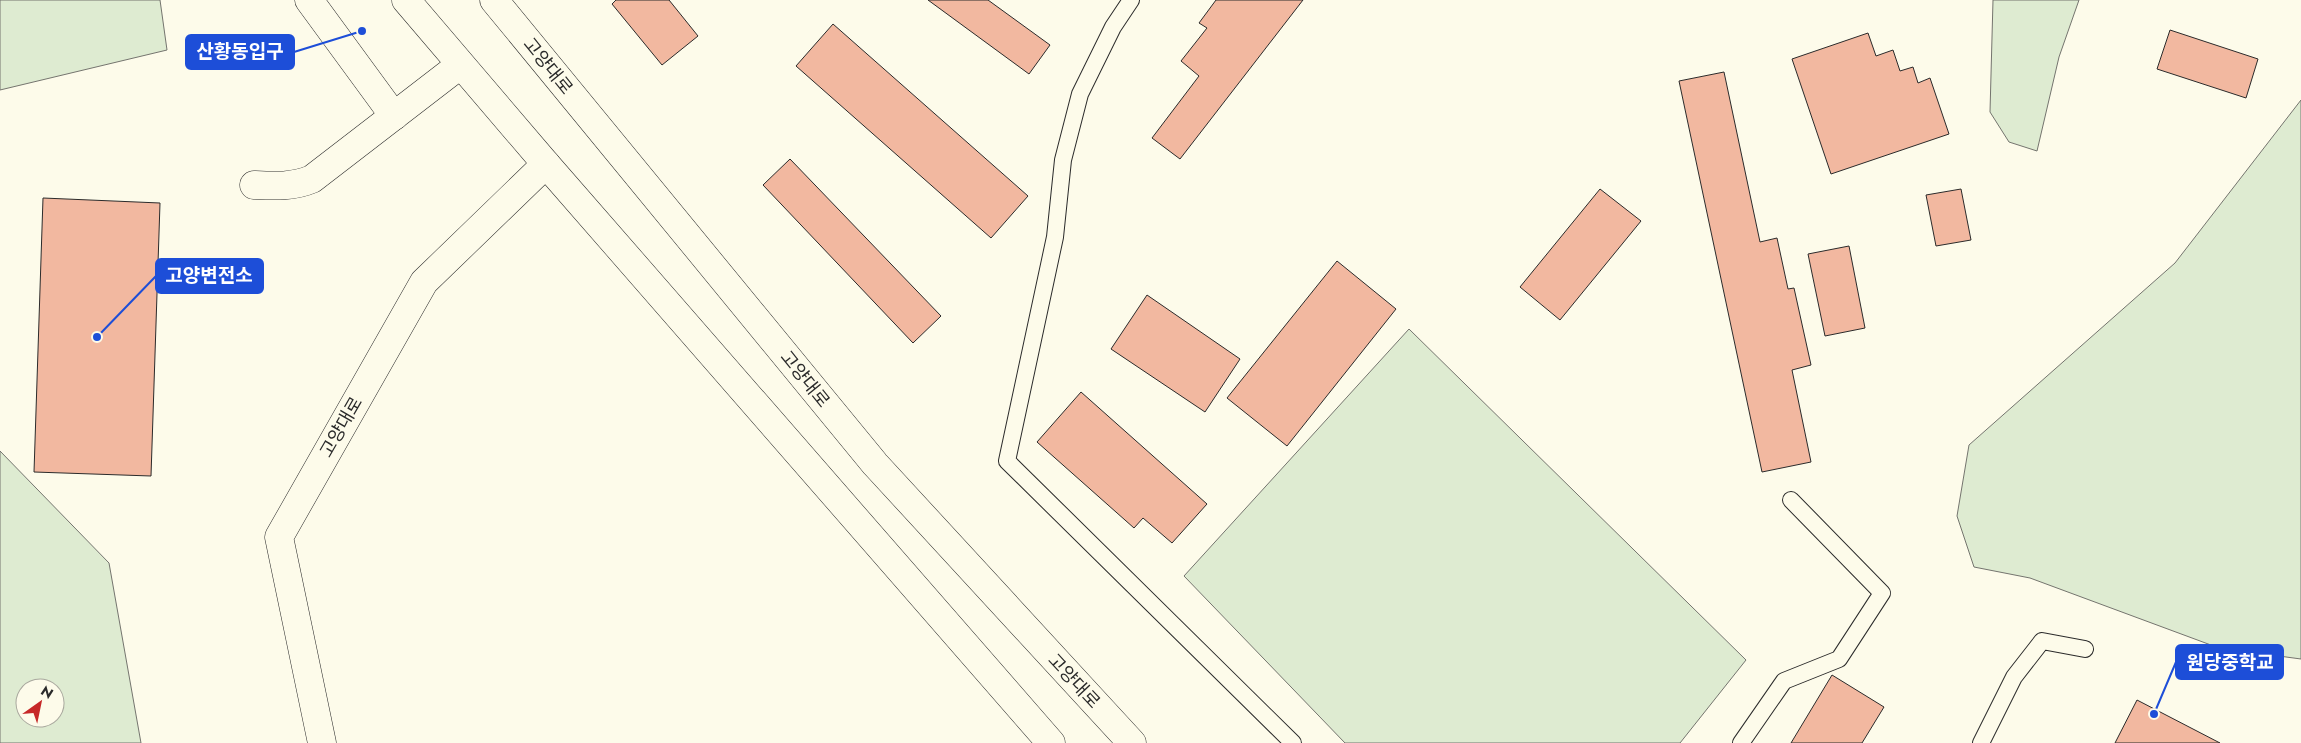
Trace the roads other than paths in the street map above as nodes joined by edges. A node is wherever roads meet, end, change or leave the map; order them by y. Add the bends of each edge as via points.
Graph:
1 (309, 0) edge
2 (406, 0) edge
3 (494, 0) edge
4 (1131, 0) edge
5 (460, 65) junction
6 (394, 116) junction
7 (546, 164) junction
8 (254, 184) dead end
9 (1791, 500) dead end
10 (2085, 649) dead end
11 (322, 743) edge
12 (1051, 743) edge
13 (1132, 743) edge
14 (1293, 743) edge
15 (1741, 743) edge
16 (1980, 743) edge

1 - 6 main road
2 - 5 main road
3 - 13 main road, 고양대로 via 875,464
4 - 14 lane via 1112,27 1080,94 1063,160 1055,236 1007,462
5 - 6 main road
5 - 7 main road
6 - 8 main road via 312,179 283,186
7 - 11 main road, 고양대로 via 424,282 279,536
7 - 12 main road
9 - 15 lane via 1882,593 1839,659 1784,681
10 - 16 lane via 2042,641 2014,677

